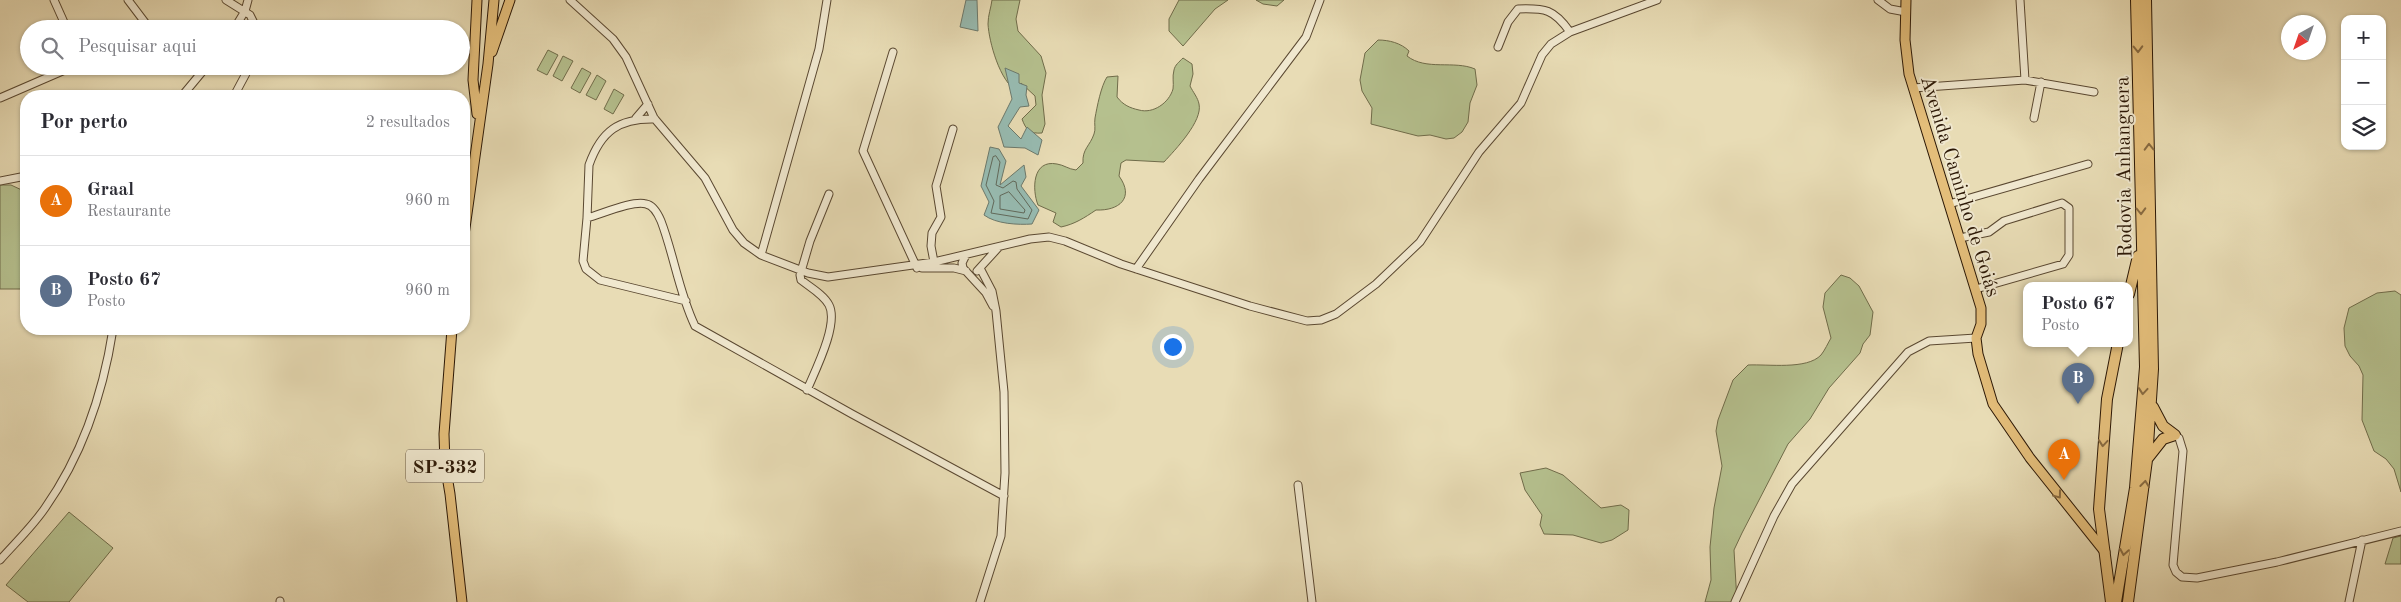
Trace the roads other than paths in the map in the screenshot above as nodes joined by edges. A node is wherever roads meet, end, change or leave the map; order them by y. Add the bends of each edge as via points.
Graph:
1 (54, 0) edge
2 (128, 0) edge
3 (226, 0) edge
4 (248, 0) edge
5 (477, 0) edge
6 (494, 0) edge
7 (510, 0) edge
8 (570, 0) edge
9 (828, 0) edge
10 (1320, 0) edge
11 (1657, 0) edge
12 (1878, 0) edge
13 (1906, 0) edge
14 (2020, 0) edge
15 (2136, 0) edge
16 (2146, 0) edge
17 (245, 11) junction
18 (1906, 12) junction
19 (64, 20) edge
20 (143, 20) edge
21 (240, 20) edge
22 (252, 20) edge
23 (1570, 32) junction
24 (1498, 47) dead end
25 (893, 52) dead end
26 (488, 64) junction
27 (53, 75) edge
28 (199, 75) edge
29 (245, 75) edge
30 (2025, 80) junction
31 (2041, 82) junction
32 (1913, 88) junction
33 (187, 90) edge
34 (237, 90) edge
35 (2094, 92) dead end
36 (0, 98) edge
37 (648, 104) junction
38 (636, 118) junction
39 (2034, 118) dead end
40 (655, 119) junction
41 (478, 126) junction
42 (953, 129) dead end
43 (2088, 164) dead end
44 (20, 177) edge
45 (0, 181) edge
46 (470, 188) edge
47 (829, 194) dead end
48 (1949, 204) junction
49 (587, 218) junction
50 (1960, 238) junction
51 (2142, 240) junction
52 (998, 248) junction
53 (761, 255) junction
54 (968, 255) junction
55 (934, 262) junction
56 (917, 267) junction
57 (981, 267) junction
58 (1136, 268) junction
59 (801, 270) junction
60 (968, 272) junction
61 (2132, 282) edge
62 (1976, 289) junction
63 (686, 301) junction
64 (996, 311) junction
65 (112, 335) edge
66 (452, 335) edge
67 (1976, 338) junction
68 (2117, 347) edge
69 (807, 390) junction
70 (2152, 405) junction
71 (2175, 435) junction
72 (2147, 460) junction
73 (1298, 485) dead end
74 (1004, 496) junction
75 (2401, 531) edge
76 (2362, 540) junction
77 (2105, 552) junction
78 (0, 560) edge
79 (462, 602) edge
80 (980, 602) edge
81 (1312, 602) edge
82 (1735, 602) edge
83 (2111, 602) edge
84 (2116, 602) edge
85 (2128, 602) edge
86 (2349, 602) edge

1 - 19 street
2 - 20 street
3 - 17 street
4 - 17 street
5 - 41 main road via 473,80
6 - 26 main road
7 - 26 main road
8 - 37 street via 613,39 626,57
9 - 53 street via 819,50
10 - 58 street via 1306,37
11 - 23 street
12 - 18 street via 1890,9
13 - 18 main road, Avenida Caminho de Goiás
14 - 30 street
15 -> 51 highway, Rodovia Anhanguera
70 -> 16 highway, Rodovia Anhanguera
17 - 21 street
17 - 22 street
18 - 32 main road, Avenida Caminho de Goiás via 1906,62
23 - 24 street via 1556,14 1538,8 1518,9 1508,22
23 - 58 street via 1551,44 1542,55 1521,102 1478,152 1420,242 1376,284 1336,314 1321,320 1292,318
25 - 56 street via 863,151
26 - 41 main road
27 - 36 street
28 - 33 street
29 - 34 street
30 - 31 street
30 - 32 street
31 - 35 street
31 - 39 street
32 - 48 main road, Avenida Caminho de Goiás
37 - 38 street
37 - 40 street
38 - 40 street
38 - 49 street via 606,133 591,158 588,165
40 - 53 street via 705,178 733,230
41 - 46 main road
42 - 55 street via 936,186 940,217 932,233
43 - 48 street
44 - 45 street
47 - 59 street
48 - 50 main road, Avenida Caminho de Goiás
49 - 63 street via 583,261 592,275 600,280
49 - 63 street via 648,204 660,220
50 - 62 main road, Avenida Caminho de Goiás
50 - 62 street via 1989,232 2004,221 2062,203 2069,208 2069,255 2063,264
51 - 61 highway
51 -> 84 highway, Rodovia Anhanguera via 2145,367 2135,488
52 - 54 street
52 - 57 street
52 - 58 street via 1049,237
53 - 59 street
54 - 55 street
54 - 57 street via 977,255
54 - 60 street via 962,263
55 - 56 street
56 - 59 street via 828,276
56 - 60 street via 954,268
57 - 60 street via 976,272
57 - 64 street via 992,290
59 - 69 street via 801,280 826,300 832,314 830,330
60 - 64 street
62 - 67 main road, Avenida Caminho de Goiás via 1981,308 1981,324
63 - 69 street via 695,326
64 - 74 street via 1004,392
65 - 78 street via 98,403 70,468 44,509
66 - 79 main road, SP-332 via 444,434 445,464
67 -> 77 main road, Avenida Caminho de Goiás via 1993,404 2018,442
67 - 82 street via 1929,341 1908,352 1792,484
68 -> 77 highway via 2107,399 2100,487 2099,525
69 - 74 street
70 - 71 highway via 2163,426
70 - 72 highway, Rodovia Anhanguera
71 - 72 highway via 2163,439
71 - 76 street via 2181,443 2182,461 2172,565 2182,577 2197,578 2233,571
85 -> 72 highway, Rodovia Anhanguera
73 - 81 street
74 - 80 street via 1001,536
75 - 76 street
76 - 86 street
77 - 83 highway

